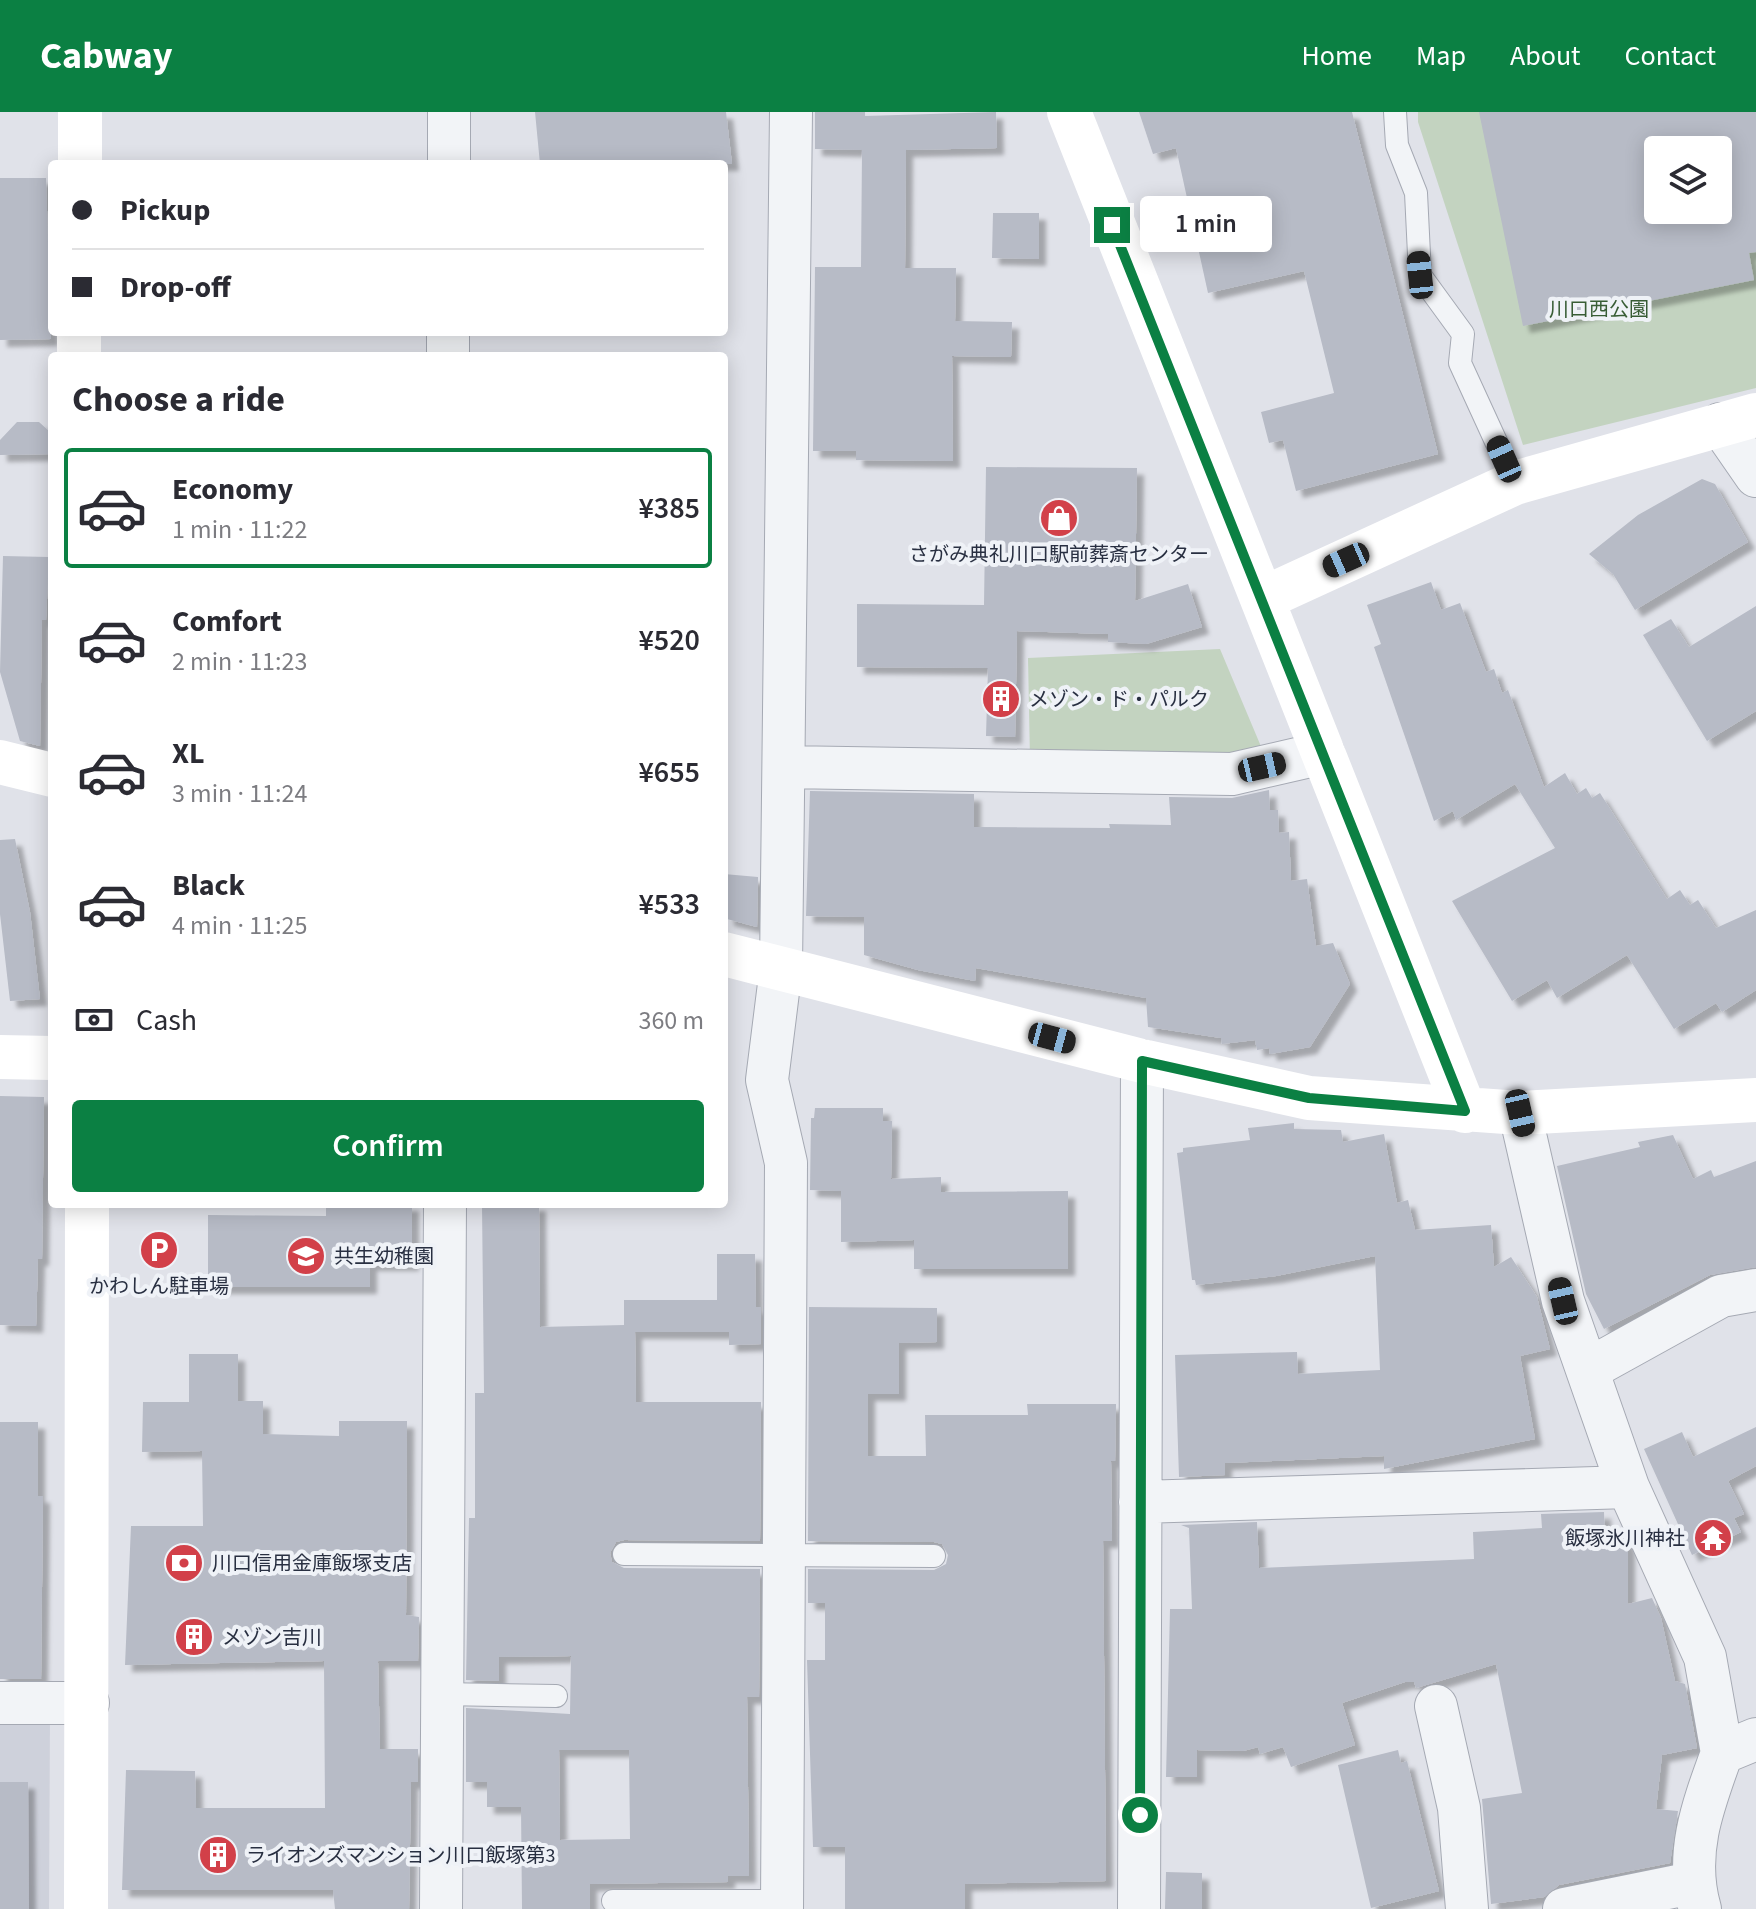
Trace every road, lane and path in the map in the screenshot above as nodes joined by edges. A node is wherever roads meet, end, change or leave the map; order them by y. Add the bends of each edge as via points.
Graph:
1 (80, 112) edge
2 (449, 112) edge
3 (791, 112) edge
4 (1069, 112) edge
5 (1395, 112) edge
6 (80, 160) edge
7 (449, 160) edge
8 (1738, 419) edge
9 (1756, 476) edge
10 (1515, 483) junction
11 (1262, 599) junction
12 (1323, 753) junction
13 (0, 762) edge
14 (784, 767) junction
15 (48, 774) edge
16 (728, 955) edge
17 (781, 968) junction
18 (0, 1057) edge
19 (48, 1058) edge
20 (1142, 1061) junction
21 (1756, 1100) edge
22 (1465, 1111) junction
23 (1520, 1113) junction
24 (87, 1208) edge
25 (445, 1208) edge
26 (1756, 1290) edge
27 (1589, 1369) junction
28 (1628, 1487) junction
29 (1140, 1502) junction
30 (624, 1554) dead end
31 (934, 1556) dead end
32 (784, 1557) junction
33 (442, 1694) junction
34 (556, 1696) dead end
35 (0, 1703) edge
36 (88, 1703) junction
37 (1436, 1706) dead end
38 (1739, 1746) edge
39 (1696, 1896) edge
40 (613, 1901) dead end
41 (782, 1905) edge
42 (86, 1909) edge
43 (441, 1909) edge
44 (1139, 1909) edge
45 (1467, 1909) edge
46 (1564, 1909) edge

1 - 6 street
2 - 7 street
3 - 14 street
4 - 11 street
5 - 10 lane via 1397,145 1416,193 1420,275 1463,334 1460,363
8 - 9 street
8 - 10 street
10 - 11 street
11 - 12 street
12 - 14 street via 1232,774
12 - 22 street
13 - 15 street
14 - 17 street
16 - 17 street
17 - 20 street
17 - 32 street via 767,1080 786,1163
18 - 19 street
20 - 22 street via 1309,1098
20 - 29 street
21 - 23 street
22 - 23 street
23 - 27 street via 1563,1301
24 - 36 street
25 - 33 street
26 - 27 street via 1721,1296
27 - 28 street
28 - 29 street
28 - 38 street
29 - 44 street
30 - 32 lane
31 - 32 lane
32 - 41 street
33 - 34 lane
33 - 43 street
35 - 36 street
36 - 42 street
37 - 45 street via 1459,1808
38 - 39 street via 1696,1825
39 - 46 street
40 - 41 lane

